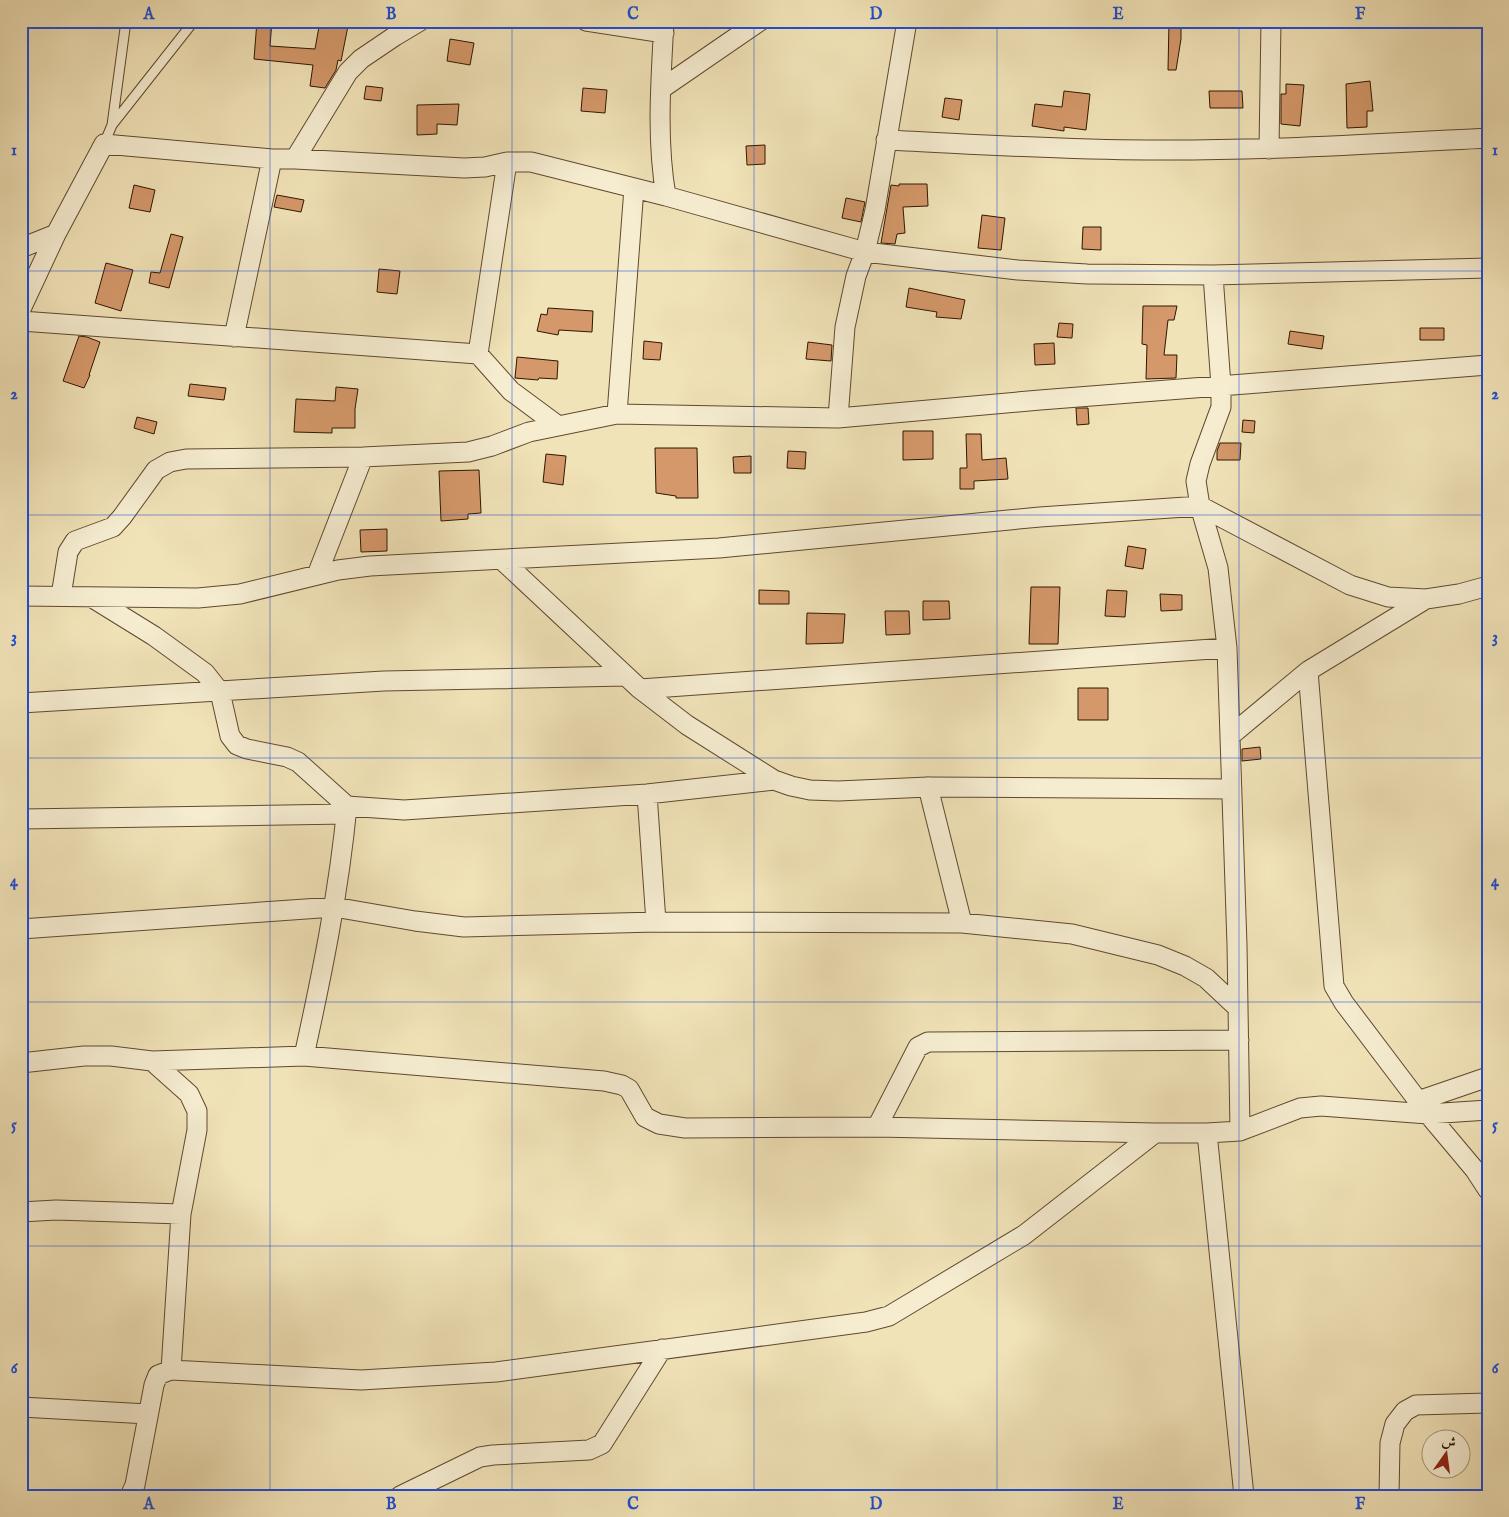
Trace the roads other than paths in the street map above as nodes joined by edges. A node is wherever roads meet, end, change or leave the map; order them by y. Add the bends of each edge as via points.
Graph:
1 (126, 21) edge
2 (194, 21) edge
3 (420, 21) edge
4 (586, 21) edge
5 (760, 21) edge
6 (907, 21) edge
7 (1271, 21) edge
8 (664, 27) edge
9 (661, 89) junction
10 (112, 125) junction
11 (1488, 138) edge
12 (886, 140) junction
13 (104, 144) junction
14 (1269, 149) junction
15 (272, 159) junction
16 (295, 159) junction
17 (507, 162) junction
18 (634, 188) junction
19 (666, 196) junction
20 (56, 234) junction
21 (21, 248) edge
22 (865, 252) junction
23 (1488, 268) edge
24 (1213, 275) junction
25 (21, 309) edge
26 (21, 321) edge
27 (234, 337) junction
28 (478, 354) junction
29 (1488, 365) edge
30 (1222, 386) junction
31 (618, 414) junction
32 (838, 418) junction
33 (557, 425) junction
34 (363, 457) junction
35 (1200, 506) junction
36 (502, 560) junction
37 (317, 575) junction
38 (1488, 586) edge
39 (21, 596) edge
40 (61, 596) junction
41 (91, 597) junction
42 (1426, 599) junction
43 (1226, 648) junction
44 (1308, 671) junction
45 (626, 676) junction
46 (640, 689) junction
47 (220, 692) junction
48 (21, 703) edge
49 (1230, 736) junction
50 (774, 780) junction
51 (928, 787) junction
52 (1232, 789) junction
53 (647, 794) junction
54 (346, 811) junction
55 (21, 819) edge
56 (334, 907) junction
57 (656, 922) junction
58 (962, 924) junction
59 (21, 929) edge
60 (1238, 1008) junction
61 (1239, 1040) junction
62 (304, 1056) junction
63 (152, 1061) junction
64 (21, 1063) edge
65 (1488, 1077) edge
66 (1423, 1108) junction
67 (1488, 1110) edge
68 (877, 1127) junction
69 (1240, 1131) junction
70 (1154, 1133) junction
71 (1208, 1133) junction
72 (1488, 1190) edge
73 (21, 1212) edge
74 (181, 1214) junction
75 (662, 1349) junction
76 (172, 1370) junction
77 (1488, 1403) edge
78 (21, 1407) edge
79 (148, 1414) junction
80 (130, 1496) edge
81 (400, 1496) edge
82 (1244, 1496) edge
83 (1389, 1496) edge

1 - 10 lane
2 - 10 lane
3 - 16 street via 361,59 348,72
4 - 8 street
5 - 9 street
6 - 12 street
7 - 14 street
8 - 9 street
9 - 19 street via 660,160
10 - 13 lane
11 - 14 street
12 - 14 street via 1145,150
12 - 22 street
13 - 15 street
13 - 20 street
15 - 16 street
15 - 27 street
16 - 17 street via 464,168
17 - 18 street via 531,162
17 - 28 street
18 - 19 street
18 - 31 street
19 - 22 street
20 - 21 street
20 - 25 street
22 - 24 street via 1051,272
22 - 32 street via 856,276 845,327
23 - 24 street
24 - 30 street
26 - 27 street
27 - 28 street
28 - 33 street via 510,391
29 - 30 street
30 - 32 street
30 - 35 street via 1220,406 1196,481
31 - 32 street
31 - 33 street
33 - 34 street via 468,452
34 - 37 street
34 - 40 street via 186,459 170,462 156,470 113,527 74,541 68,552
35 - 36 street via 1040,517 719,548
35 - 42 street via 1350,585 1388,597
35 - 43 street via 1218,568
36 - 37 street via 370,566
36 - 45 street
37 - 41 street via 240,594 198,598
38 - 42 street
39 - 40 street
40 - 41 street
41 - 47 street via 205,672
42 - 44 street
43 - 46 street
43 - 49 street
44 - 49 street
44 - 66 street via 1334,986
45 - 46 street
45 - 47 street via 384,681
46 - 50 street via 688,725
47 - 48 street
47 - 54 street via 230,736 237,745 298,762
49 - 52 street
50 - 51 street via 810,790
50 - 53 street
51 - 52 street
51 - 58 street
52 - 60 street
53 - 54 street
53 - 57 street
54 - 55 street
54 - 56 street
56 - 57 street via 464,927
56 - 59 street
56 - 62 street
57 - 58 street
58 - 60 street via 1072,934 1158,955 1206,978
60 - 61 street
61 - 68 street via 928,1042 918,1047
61 - 69 street
62 - 63 street
62 - 68 street via 604,1081 629,1089 645,1117 659,1124 684,1128
63 - 64 street via 84,1056
63 - 74 street via 189,1094 197,1111 197,1130
65 - 66 street
66 - 67 street
66 - 69 street via 1300,1108
66 - 72 street
68 - 70 street
69 - 71 street
70 - 71 street
70 - 75 street via 1024,1236 889,1316 866,1322
71 - 82 street
73 - 74 street
74 - 76 street
75 - 76 street via 496,1372 361,1380
75 - 81 street via 602,1444 589,1450 480,1457
76 - 79 street via 158,1375
77 - 83 street via 1416,1405 1405,1411 1395,1424 1390,1443
78 - 79 street
79 - 80 street

